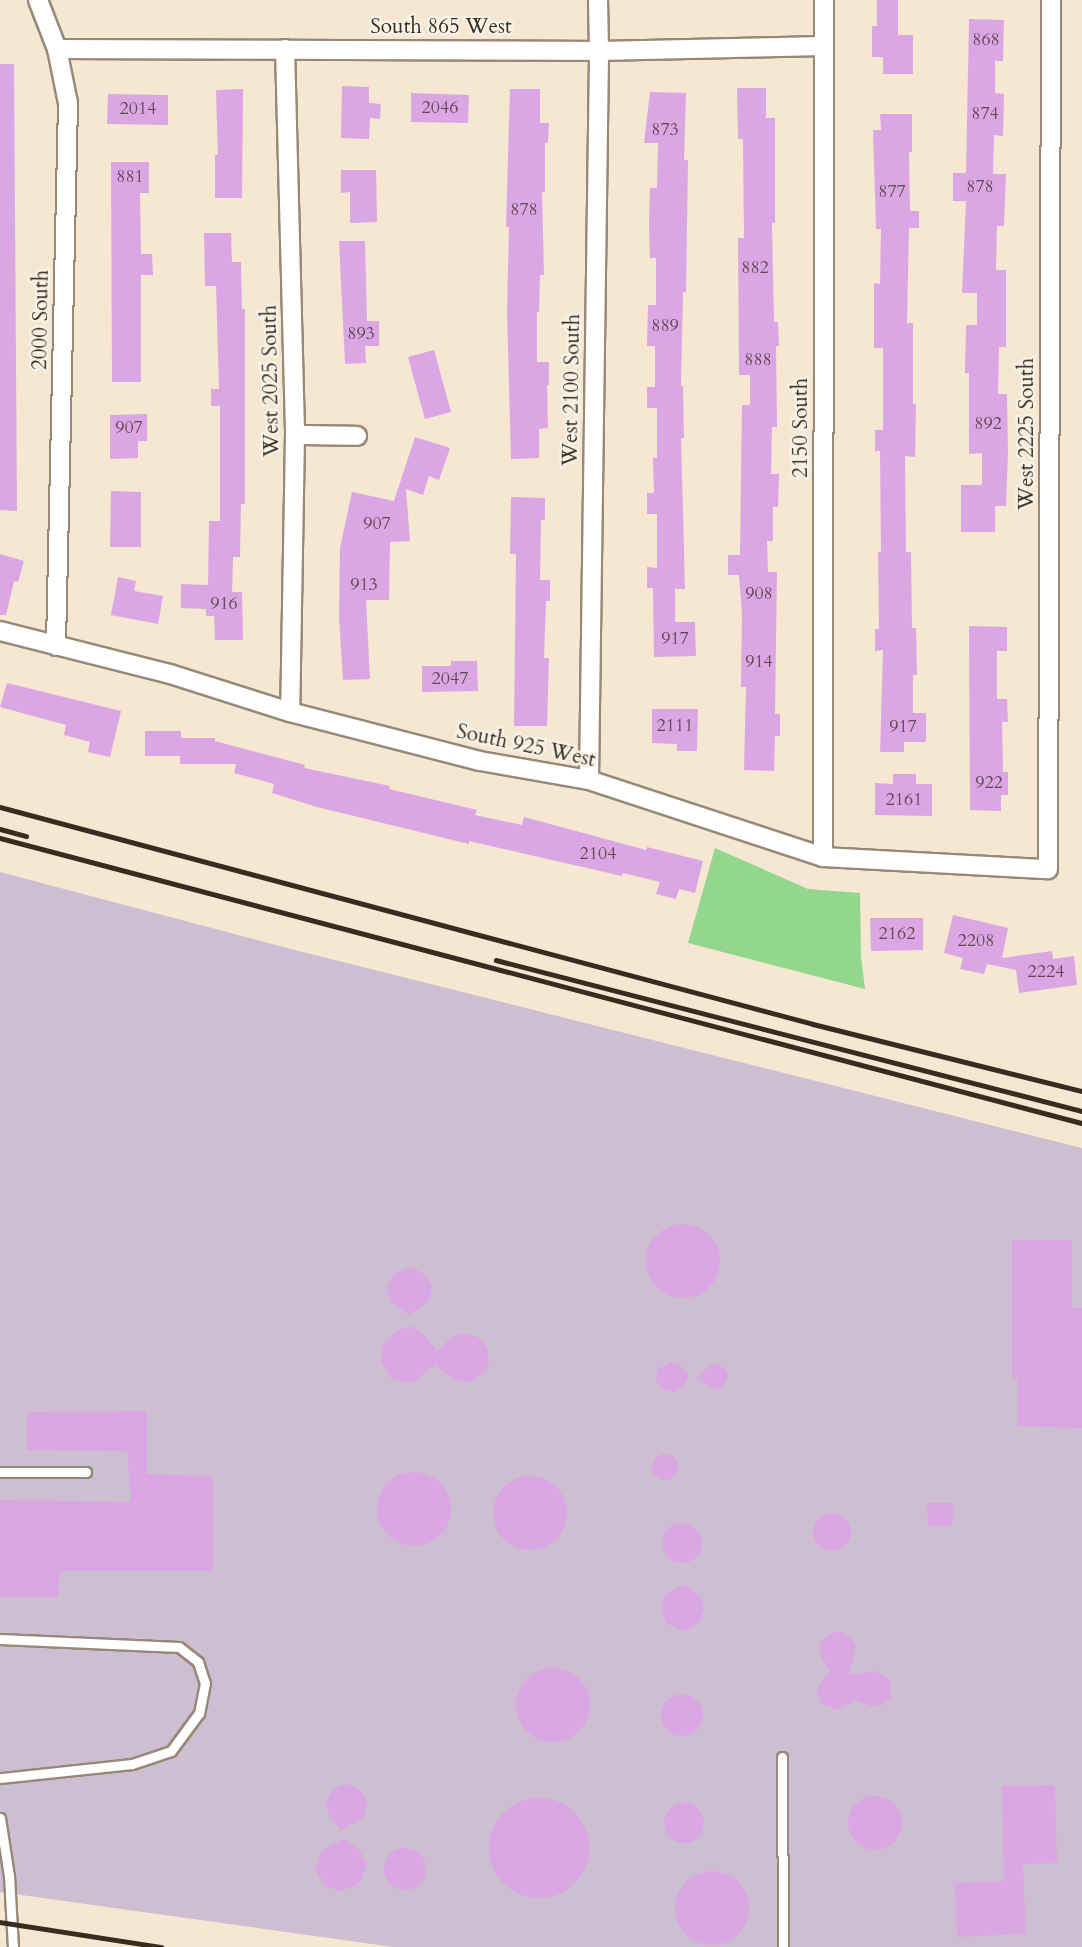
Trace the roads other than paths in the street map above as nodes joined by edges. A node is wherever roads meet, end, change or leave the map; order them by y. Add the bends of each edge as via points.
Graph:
1 (38, 0) edge
2 (598, 0) edge
3 (824, 0) edge
4 (1052, 0) edge
5 (824, 46) junction
6 (57, 49) junction
7 (285, 49) junction
8 (599, 51) junction
9 (296, 435) junction
10 (357, 436) dead end
11 (0, 631) edge
12 (56, 646) junction
13 (290, 712) junction
14 (590, 780) junction
15 (823, 856) junction
16 (1048, 869) joint
17 (0, 1472) edge
18 (87, 1472) dead end
19 (0, 1639) edge
20 (782, 1757) dead end
21 (0, 1778) edge
22 (0, 1818) edge
23 (13, 1947) edge
24 (783, 1947) edge

1 - 6 street, 2000 South
2 - 8 street, West 2100 South
3 - 5 street, 2150 South
4 - 16 street, West 2225 South
5 - 8 street, South 865 West
5 - 15 street, 2150 South
6 - 7 street, South 865 West
6 - 12 street, 2000 South via 68,103
7 - 8 street, South 865 West
7 - 9 street, West 2025 South
8 - 14 street, West 2100 South
9 - 10 street
9 - 13 street, West 2025 South
11 - 12 street, South 925 West
12 - 13 street, South 925 West via 170,674
13 - 14 street, South 925 West via 480,761
14 - 15 street, South 925 West
15 - 16 street, South 925 West
17 - 18 lane
19 - 21 lane via 179,1647 198,1662 206,1683 199,1713 171,1750 132,1764
20 - 24 lane
22 - 23 lane via 9,1876

